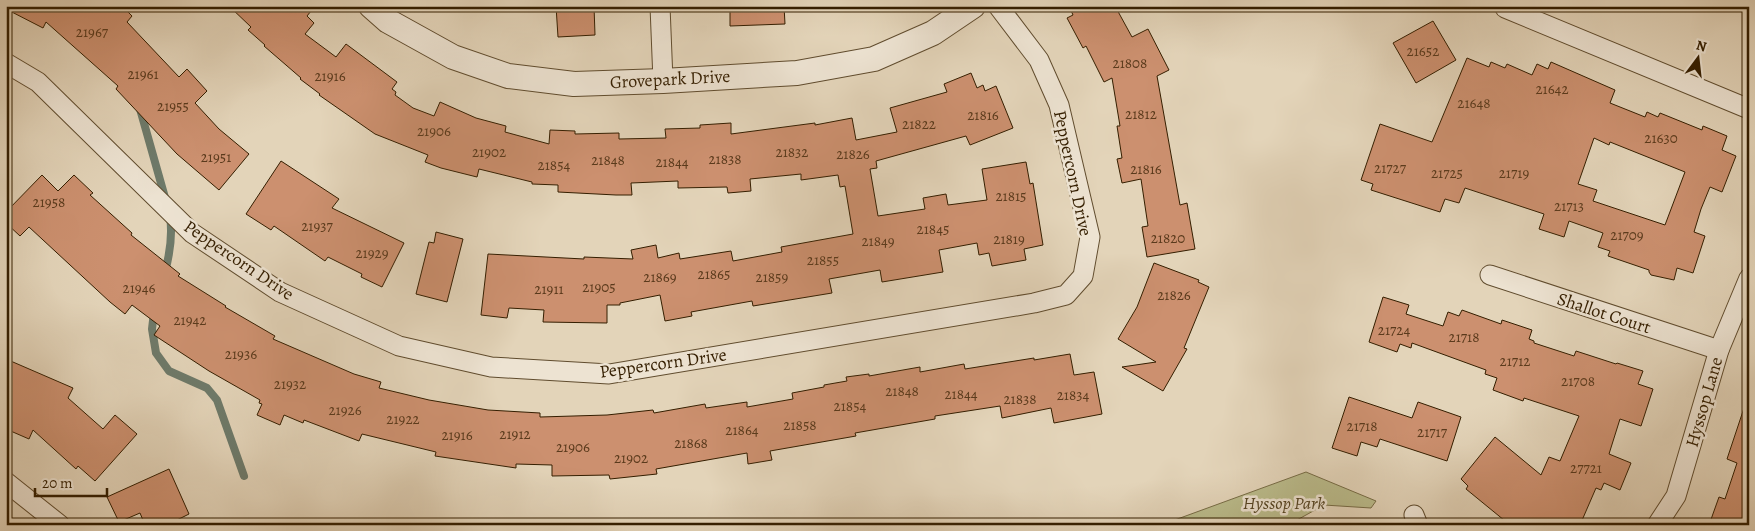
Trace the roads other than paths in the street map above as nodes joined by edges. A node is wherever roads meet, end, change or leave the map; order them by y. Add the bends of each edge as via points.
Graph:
1 (371, 6) edge
2 (660, 6) edge
3 (973, 6) edge
4 (998, 6) edge
5 (1505, 8) dead end
6 (6, 63) edge
7 (663, 81) junction
8 (1749, 109) edge
9 (1490, 275) dead end
10 (1749, 278) edge
11 (1719, 350) junction
12 (6, 482) edge
13 (60, 525) edge
14 (1657, 525) edge

1 - 7 street, Grovepark Drive via 388,21 453,57 508,76 574,84
2 - 7 street
3 - 7 street, Grovepark Drive via 933,33 874,60 797,73
4 - 6 street, Peppercorn Drive via 1039,60 1059,104 1090,237 1083,276 1066,295 1034,304 609,374 491,367 399,346 280,292 192,233 38,82
5 - 8 street
9 - 11 street, Shallot Court
10 - 11 street, Hyssop Lane
11 - 14 street, Hyssop Lane via 1676,496
12 - 13 street

